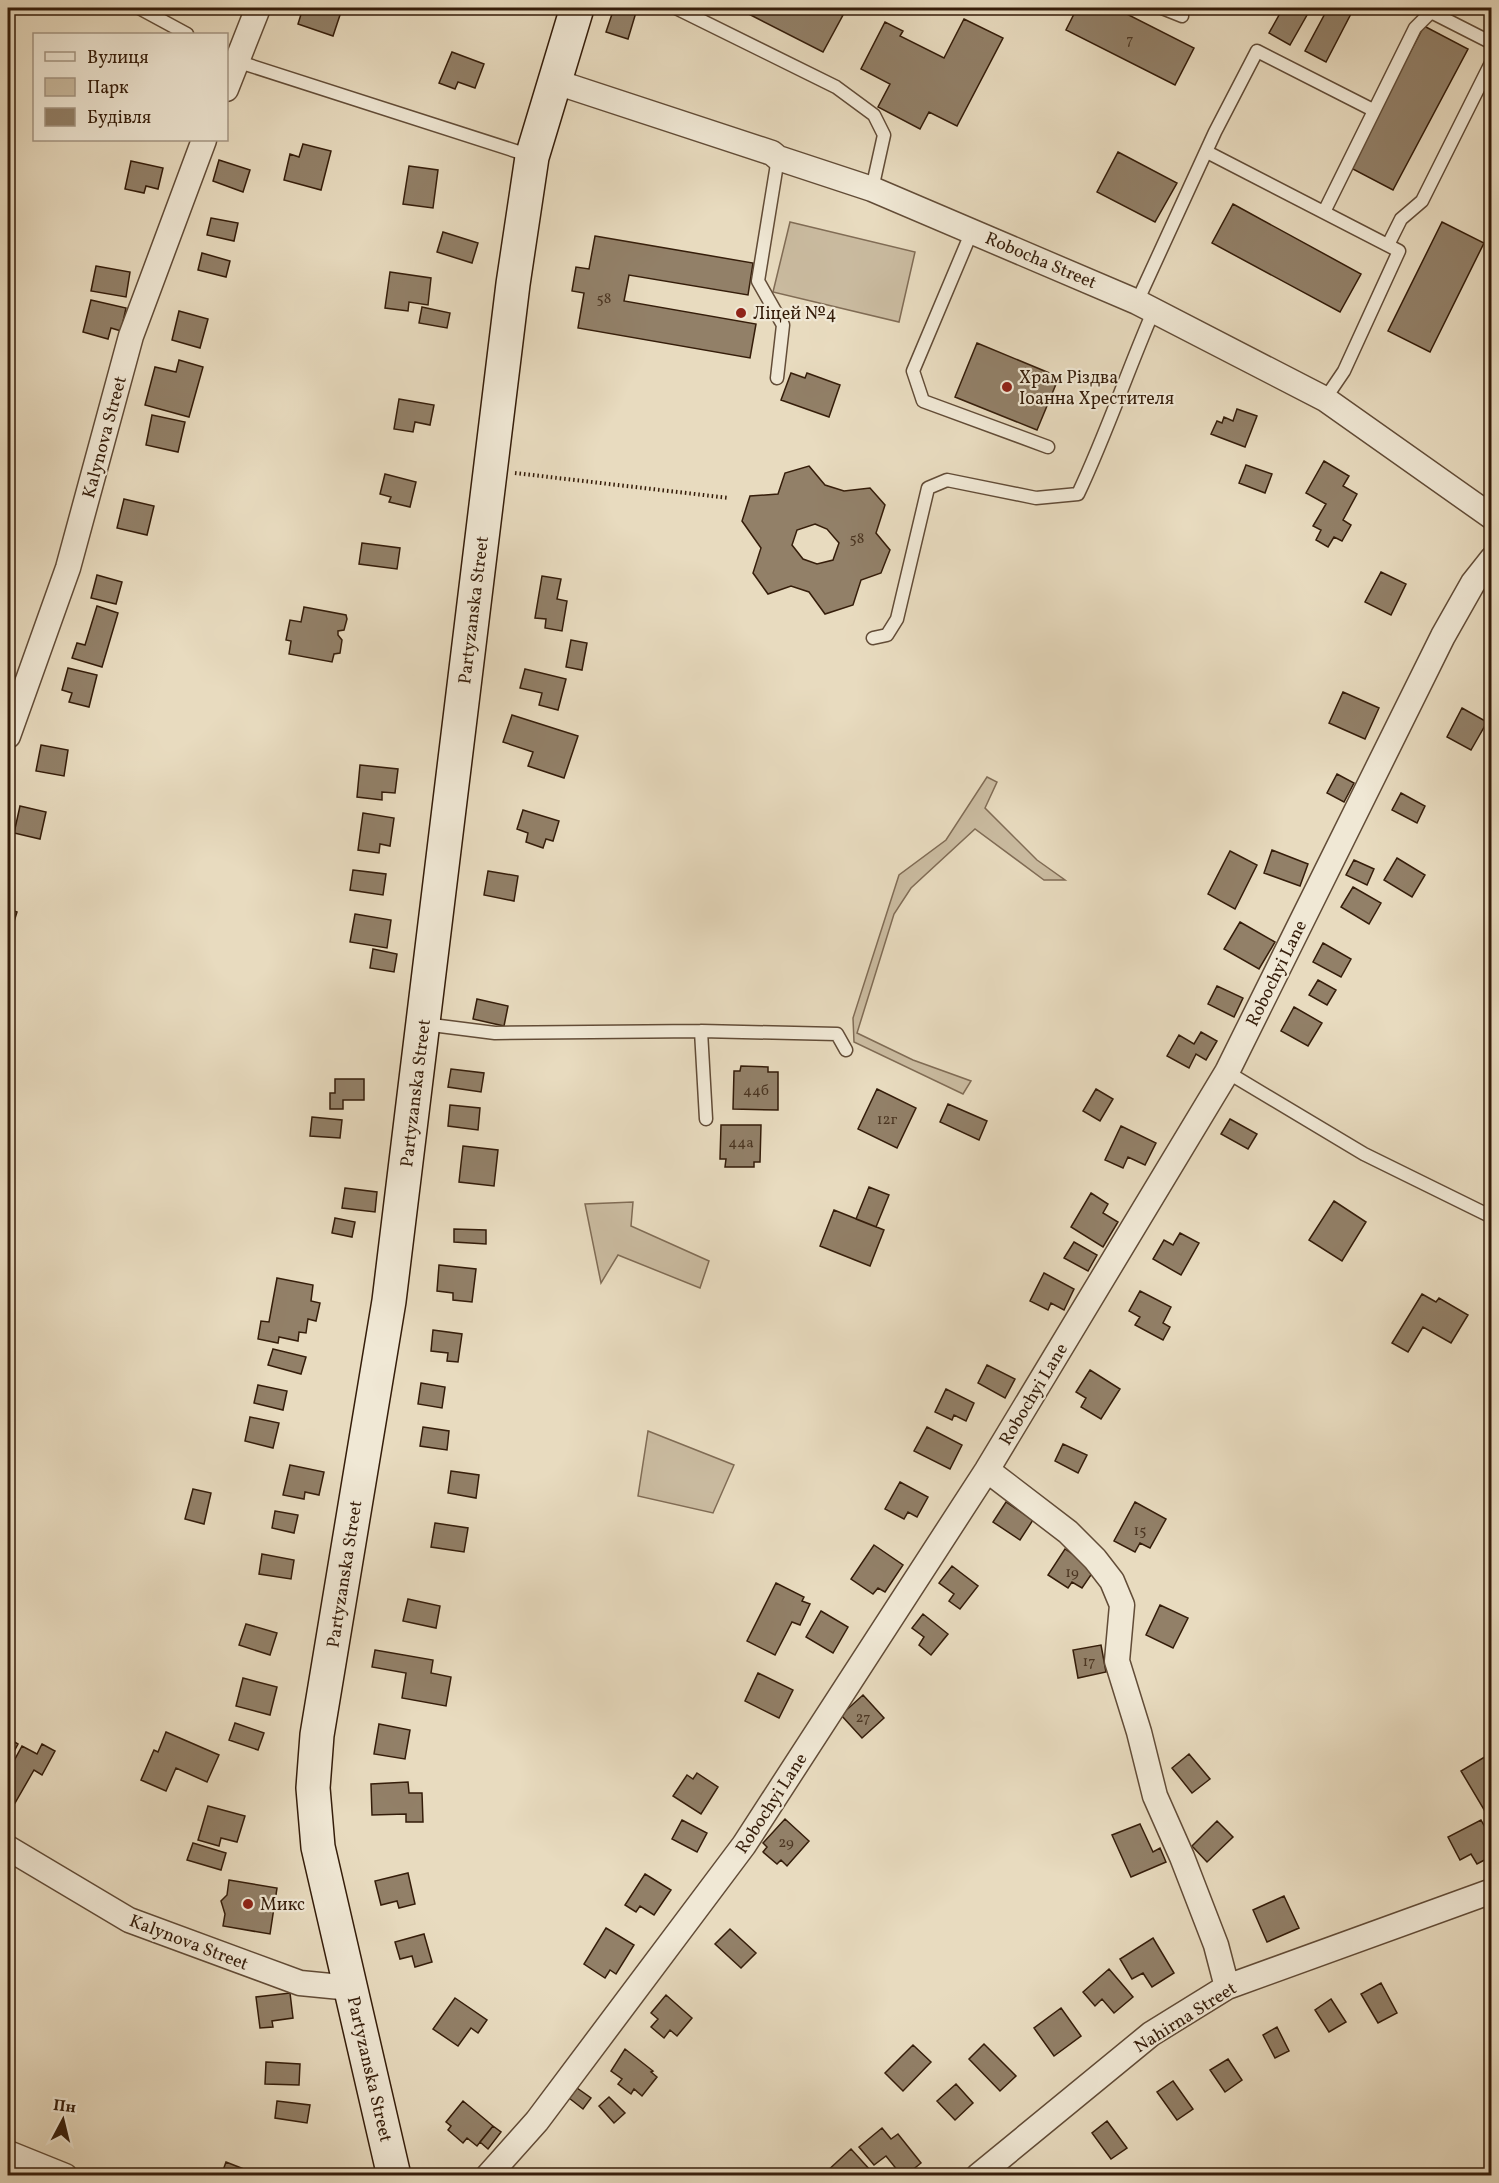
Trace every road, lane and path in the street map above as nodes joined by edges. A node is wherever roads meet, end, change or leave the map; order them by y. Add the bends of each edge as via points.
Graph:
1 (139, 8) edge
2 (258, 8) edge
3 (577, 8) edge
4 (676, 8) edge
5 (1162, 8) edge
6 (1182, 16) dead end
7 (185, 33) edge
8 (1491, 43) edge
9 (232, 60) edge
10 (1491, 61) edge
11 (228, 79) edge
12 (553, 81) junction
13 (1373, 110) junction
14 (204, 141) edge
15 (1207, 152) junction
16 (532, 157) junction
17 (778, 158) junction
18 (872, 189) junction
19 (1324, 212) junction
20 (972, 231) junction
21 (1388, 245) junction
22 (1145, 307) junction
23 (777, 378) dead end
24 (1325, 399) junction
25 (1048, 447) dead end
26 (491, 470) junction
27 (729, 498) dead end
28 (1491, 517) edge
29 (1491, 559) edge
30 (873, 638) dead end
31 (8, 735) edge
32 (423, 1024) junction
33 (701, 1031) junction
34 (846, 1050) dead end
35 (1227, 1072) junction
36 (706, 1119) dead end
37 (1491, 1217) edge
38 (987, 1470) junction
39 (8, 1848) edge
40 (1491, 1891) edge
41 (1227, 1987) junction
42 (351, 1988) junction
43 (8, 2153) edge
44 (65, 2175) edge
45 (394, 2175) edge
46 (488, 2175) edge
47 (978, 2175) edge

1 - 7 lane
2 - 9 street
3 - 12 main road, Partyzanska Street
4 - 18 lane via 836,87 874,115 884,135
5 - 6 lane
8 - 13 lane via 1431,12 1415,28
9 - 11 street
9 - 16 lane
10 - 21 lane via 1422,201 1401,219
12 - 16 main road, Partyzanska Street
12 - 17 street, Robocha Street
13 - 15 lane via 1257,51
13 - 19 lane
14 - 31 street, Kalynova Street via 131,336 68,568
15 - 19 lane
15 - 22 lane
16 - 26 main road, Partyzanska Street
17 - 18 street, Robocha Street
17 - 23 lane via 758,281 783,325
18 - 20 street, Robocha Street
19 - 21 lane
20 - 22 street, Robocha Street
20 - 25 lane via 913,371 923,401
21 - 24 lane via 1399,250 1344,371
22 - 24 street, Robocha Street
22 - 30 lane via 1125,378 1078,494 1036,498 947,480 928,488 897,619 887,635
24 - 28 street, Robocha Street
26 - 27 path
26 - 32 main road, Partyzanska Street
29 - 35 street, Robochyi Lane via 1443,636
32 - 33 lane via 495,1033
32 - 42 main road, Partyzanska Street via 389,1302 317,1735 313,1788 318,1847
33 - 34 lane via 837,1034
33 - 36 lane
35 - 37 lane via 1364,1155
35 - 38 street, Robochyi Lane
38 - 41 street via 1068,1532 1112,1581 1122,1605 1117,1661 1155,1796 1182,1857
38 - 46 street, Robochyi Lane via 744,1845 537,2121
39 - 42 street, Kalynova Street via 129,1920 300,1983
40 - 41 street, Nahirna Street
41 - 47 street, Nahirna Street via 1151,2034
42 - 45 main road, Partyzanska Street
43 - 44 street

